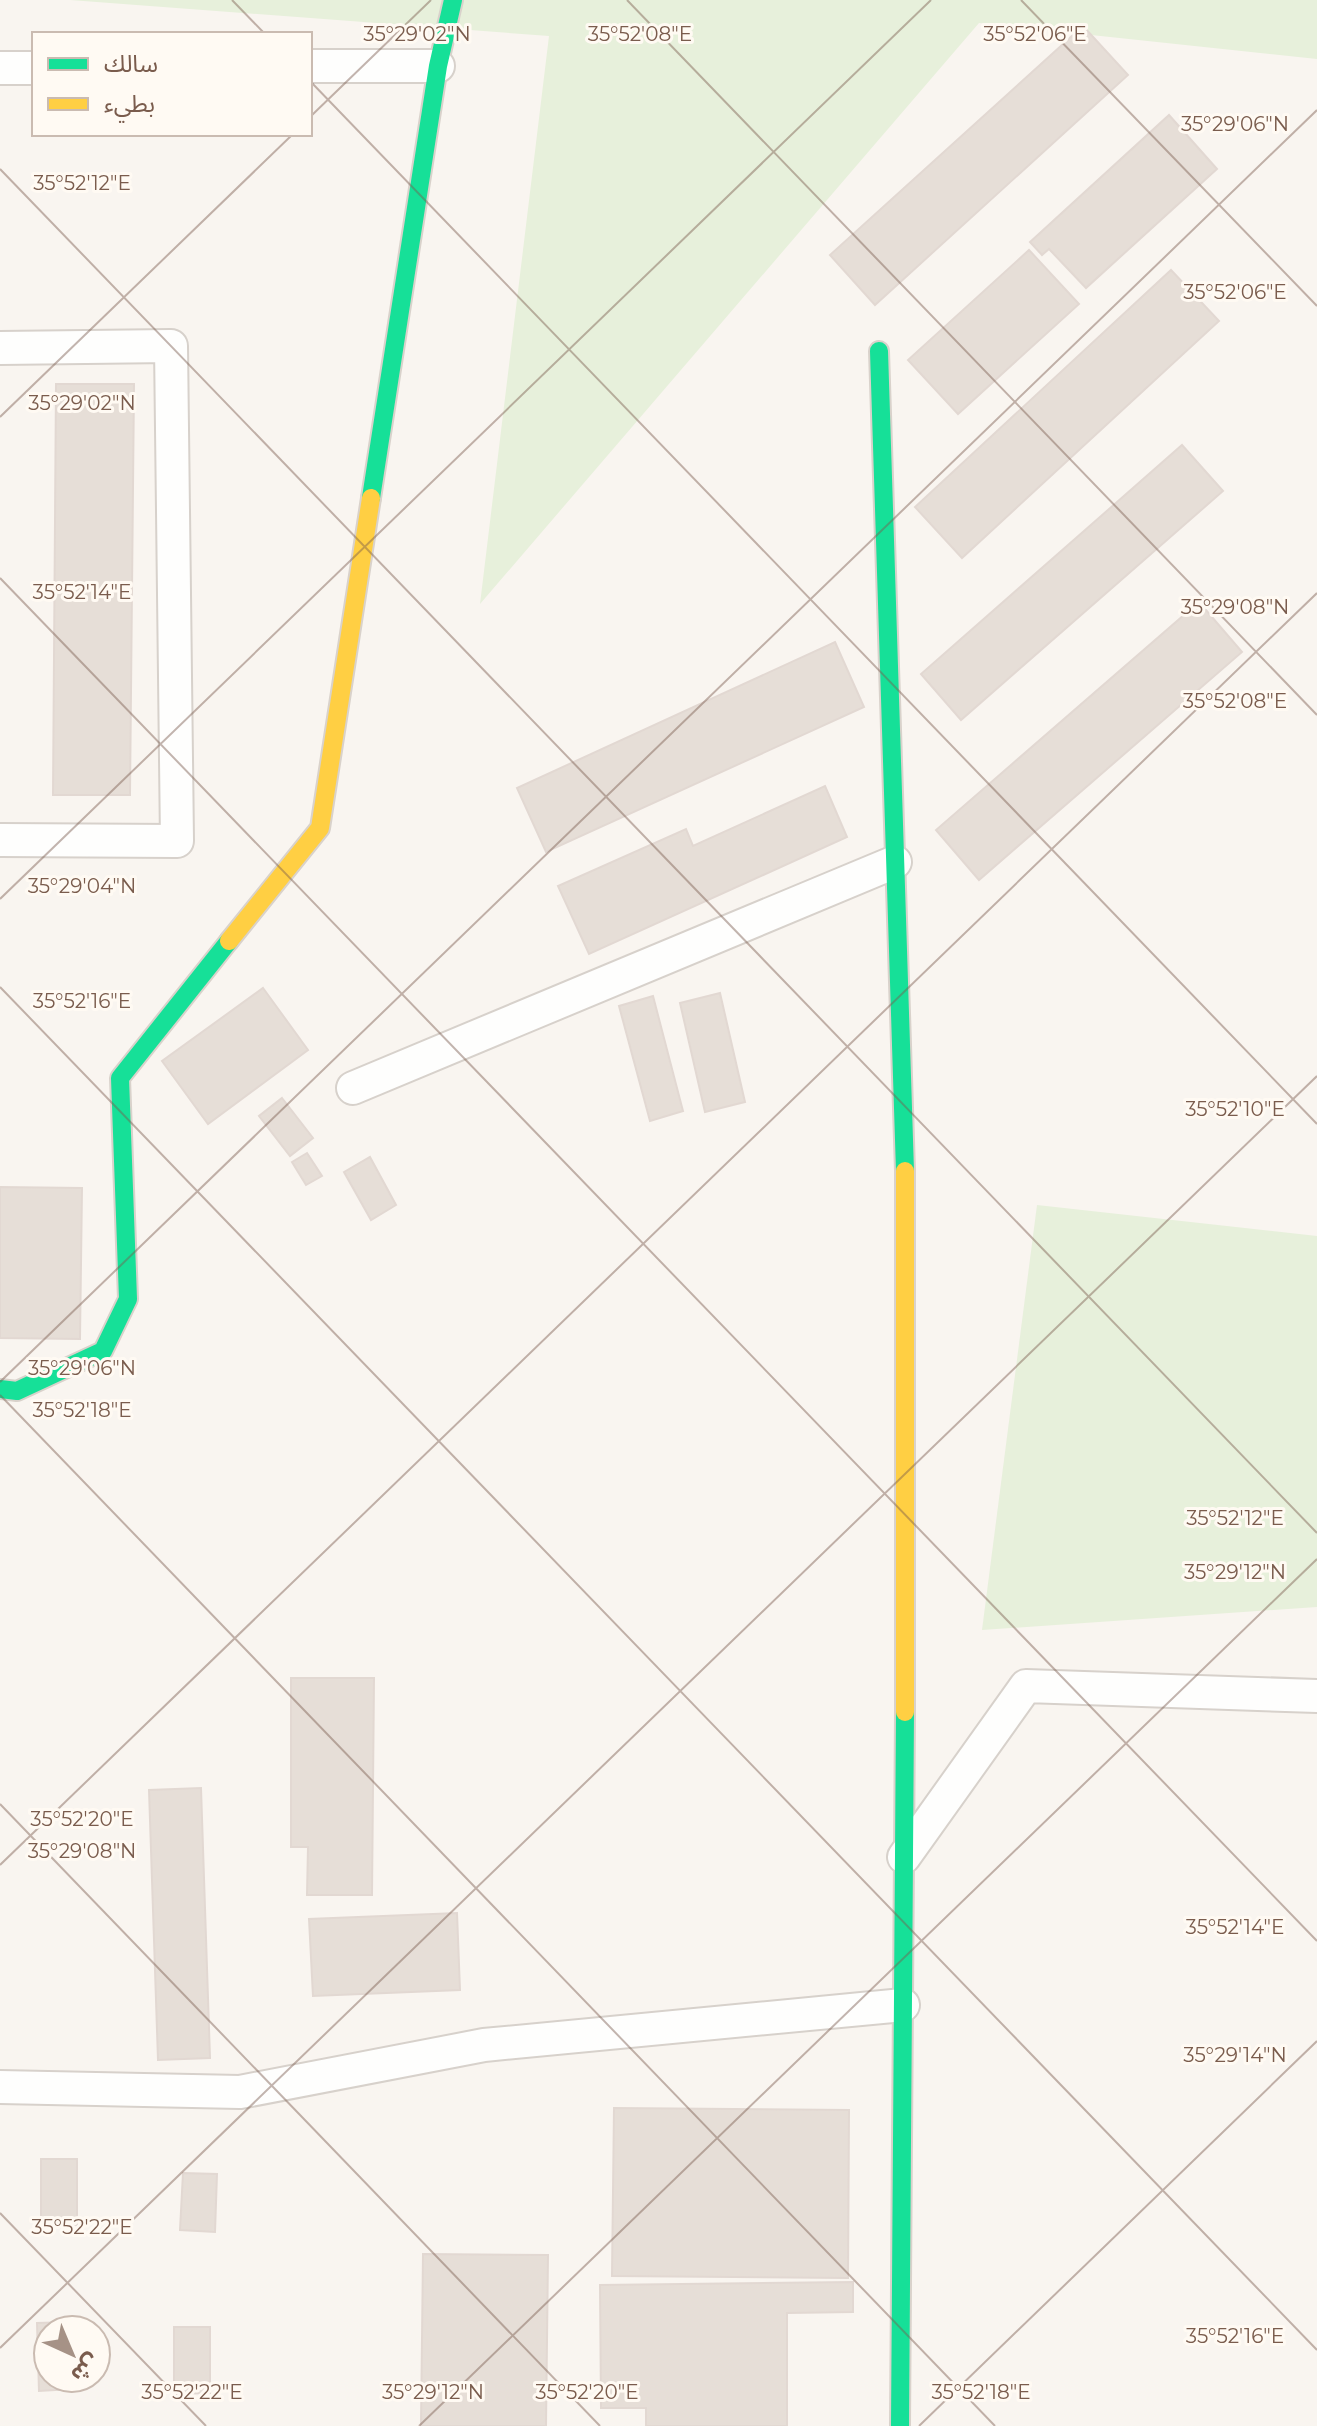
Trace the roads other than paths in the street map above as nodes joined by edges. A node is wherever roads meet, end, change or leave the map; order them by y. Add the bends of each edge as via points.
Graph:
1 (453, 0) edge
2 (312, 66) edge
3 (438, 66) junction
4 (0, 68) edge
5 (32, 68) edge
6 (0, 348) edge
7 (879, 351) dead end
8 (0, 840) edge
9 (895, 862) junction
10 (353, 1088) dead end
11 (0, 1389) edge
12 (1317, 1696) edge
13 (904, 1857) junction
14 (903, 2005) junction
15 (0, 2087) edge
16 (900, 2426) edge

1 - 3 street
2 - 3 street
3 - 11 street via 320,828 120,1078 128,1299 103,1351 17,1391
4 - 5 street
6 - 8 street via 171,346 177,841
7 - 9 street
9 - 10 street
9 - 13 street via 908,1250
12 - 13 street via 1026,1686
13 - 14 street
14 - 15 street via 484,2045 240,2092
14 - 16 street

